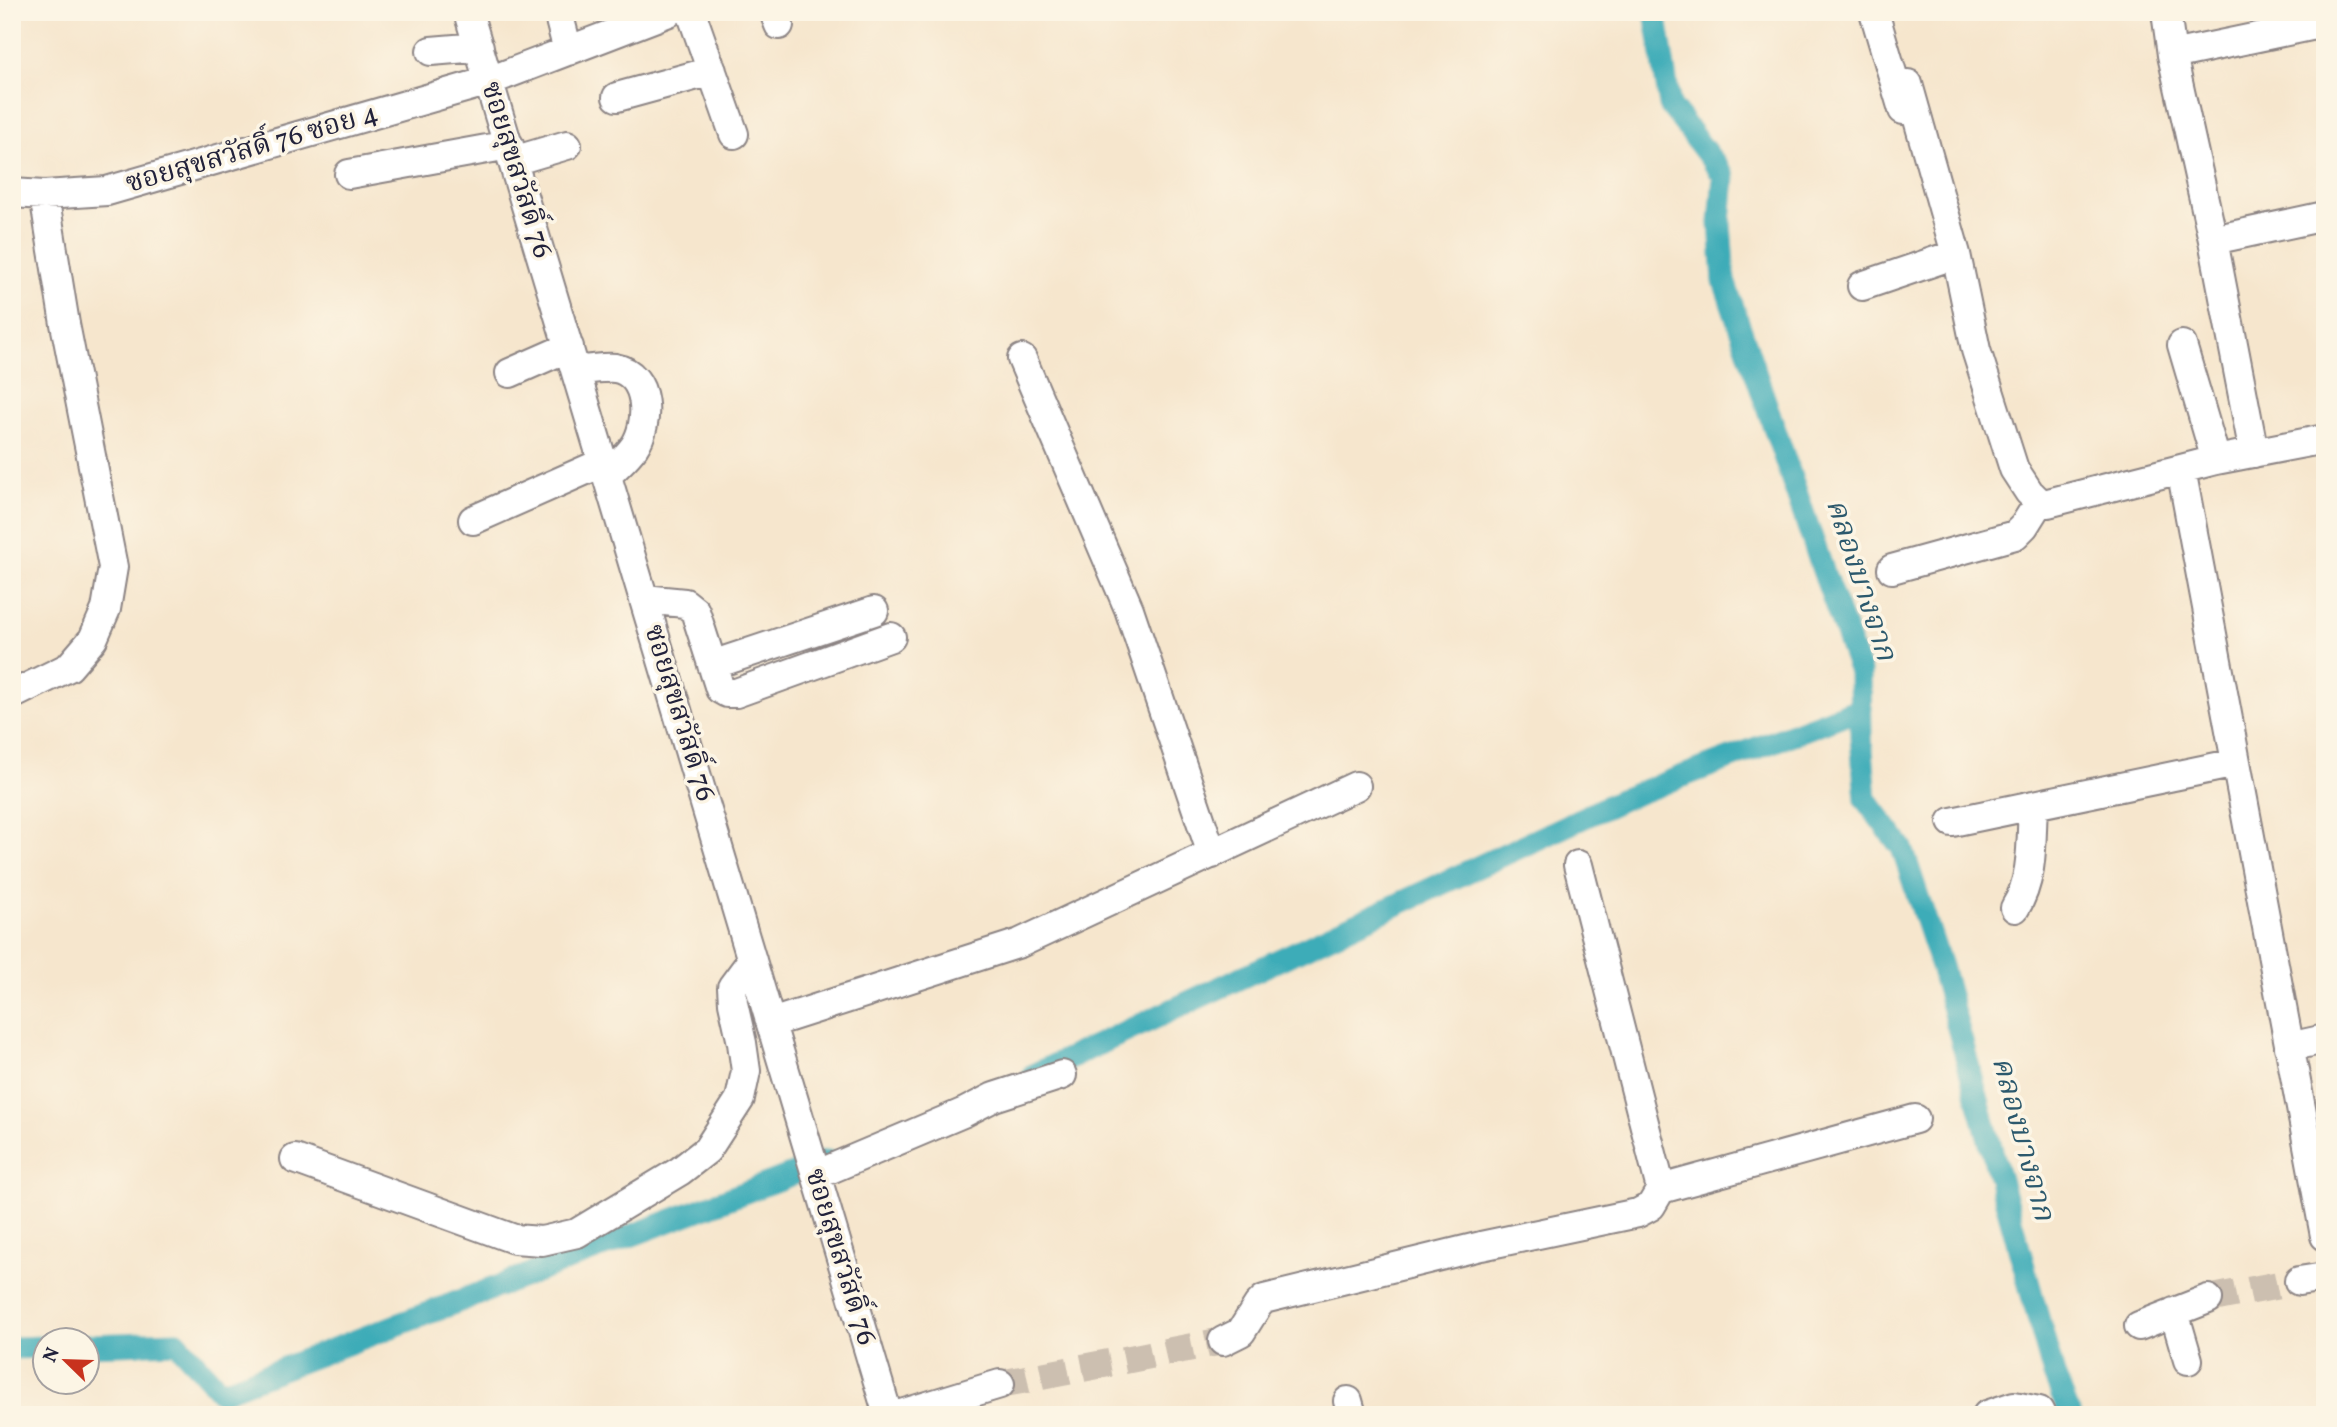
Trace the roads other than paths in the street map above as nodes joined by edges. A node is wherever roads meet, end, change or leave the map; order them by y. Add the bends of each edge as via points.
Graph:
1 (468, 12) edge
2 (558, 12) edge
3 (669, 12) edge
4 (691, 12) edge
5 (1874, 12) edge
6 (2165, 12) edge
7 (2325, 23) edge
8 (479, 47) junction
9 (431, 51) dead end
10 (568, 51) junction
11 (2172, 55) junction
12 (712, 71) junction
13 (489, 81) junction
14 (1908, 84) dead end
15 (617, 97) dead end
16 (734, 134) dead end
17 (567, 145) dead end
18 (511, 153) junction
19 (349, 174) dead end
20 (12, 193) edge
21 (44, 195) junction
22 (1932, 204) dead end
23 (2325, 216) edge
24 (2213, 240) junction
25 (1956, 254) junction
26 (1862, 286) dead end
27 (2182, 345) dead end
28 (573, 359) junction
29 (1022, 359) dead end
30 (510, 373) dead end
31 (2325, 439) edge
32 (2254, 453) junction
33 (2216, 460) junction
34 (606, 469) junction
35 (2181, 469) junction
36 (2039, 502) junction
37 (473, 520) dead end
38 (1892, 569) dead end
39 (644, 599) junction
40 (874, 611) dead end
41 (891, 638) dead end
42 (712, 665) junction
43 (12, 695) edge
44 (2236, 763) junction
45 (1356, 786) dead end
46 (2033, 805) junction
47 (1952, 821) dead end
48 (1212, 853) junction
49 (1578, 865) dead end
50 (2015, 908) dead end
51 (752, 960) junction
52 (771, 1023) junction
53 (2325, 1039) edge
54 (2289, 1048) junction
55 (1062, 1075) dead end
56 (1915, 1119) dead end
57 (295, 1159) dead end
58 (815, 1173) junction
59 (1661, 1189) junction
60 (2325, 1236) edge
61 (2208, 1299) tunnel mouth
62 (2174, 1312) junction
63 (2139, 1326) dead end
64 (1223, 1341) tunnel mouth
65 (2188, 1360) dead end
66 (1000, 1384) tunnel mouth
67 (888, 1415) edge
68 (898, 1415) edge
69 (1987, 1415) edge
70 (2042, 1415) edge

1 - 8 street, ซอยสุขสวัสดิ์ 76
2 - 10 street
3 - 10 street, ซอยสุขสวัสดิ์ 76 ซอย 4
4 - 12 street
5 - 22 street
6 - 11 street
7 - 11 street
8 - 9 street
8 - 13 street, ซอยสุขสวัสดิ์ 76
10 - 13 street, ซอยสุขสวัสดิ์ 76 ซอย 4
11 - 24 street
12 - 15 street
12 - 16 street
13 - 18 street, ซอยสุขสวัสดิ์ 76
13 - 21 street, ซอยสุขสวัสดิ์ 76 ซอย 4 via 107,191
14 - 25 street
17 - 18 street
18 - 19 street
18 - 28 street, ซอยสุขสวัสดิ์ 76
20 - 21 street, ซอยสุขสวัสดิ์ 76 ซอย 4
21 - 43 street via 113,567 106,609 93,639 69,667
23 - 24 street
24 - 32 street
25 - 26 street
25 - 36 street via 1976,351 2014,469
27 - 33 street
28 - 30 street
28 - 34 street, ซอยสุขสวัสดิ์ 76
28 - 34 street via 630,374 644,398 643,427 635,446
29 - 48 street via 1129,609
31 - 32 street
32 - 33 street
33 - 35 street
34 - 37 street
34 - 39 street, ซอยสุขสวัสดิ์ 76
35 - 36 street
35 - 44 street
36 - 38 street via 2015,536
39 - 42 street via 685,603 695,611
39 - 51 street, ซอยสุขสวัสดิ์ 76
40 - 42 street
41 - 42 street via 736,693 720,689
44 - 46 street
44 - 54 street
45 - 48 street
46 - 47 street
46 - 50 street via 2026,880
48 - 52 street via 1020,943
49 - 59 street
51 - 52 street, ซอยสุขสวัสดิ์ 76
51 - 57 street via 732,987 746,1071 740,1099 728,1119 707,1150 680,1171 577,1233 542,1241 514,1239
52 - 58 street, ซอยสุขสวัสดิ์ 76
53 - 54 street
54 - 60 street
55 - 58 street via 993,1097
56 - 59 street
58 - 67 street, ซอยสุขสวัสดิ์ 76
59 - 64 street via 1651,1206 1638,1213 1264,1299 1241,1332
61 - 62 street
62 - 63 street
62 - 65 street
66 - 68 street
69 - 70 street via 2014,1406 2039,1410

